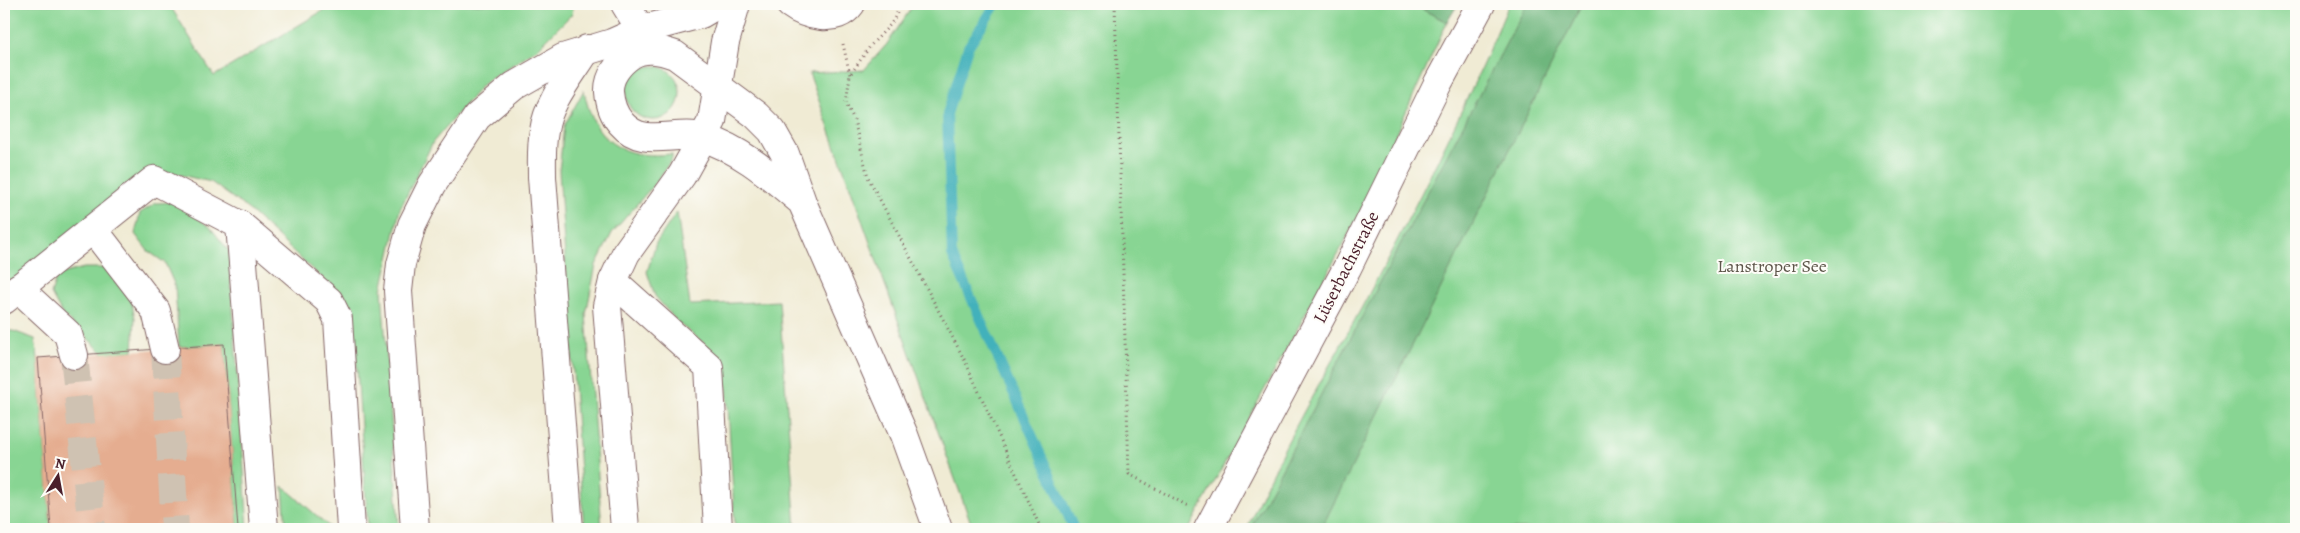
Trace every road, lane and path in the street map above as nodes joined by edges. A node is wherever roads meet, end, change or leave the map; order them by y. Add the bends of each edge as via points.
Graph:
1 (625, 4) edge
2 (718, 4) edge
3 (736, 4) edge
4 (790, 4) edge
5 (851, 4) edge
6 (902, 4) edge
7 (1115, 4) edge
8 (1480, 4) edge
9 (644, 40) junction
10 (587, 50) junction
11 (717, 85) junction
12 (704, 138) junction
13 (802, 202) junction
14 (240, 225) junction
15 (93, 229) junction
16 (613, 281) junction
17 (11, 294) edge
18 (165, 348) tunnel mouth
19 (74, 355) tunnel mouth
20 (1210, 525) edge
21 (264, 529) edge
22 (351, 529) edge
23 (415, 529) edge
24 (569, 529) edge
25 (625, 529) edge
26 (718, 529) edge
27 (938, 529) edge
28 (1041, 529) edge

1 - 9 street
2 - 9 street
3 - 11 street via 724,42
4 - 5 street via 806,13 822,16 834,14
6 - 28 path via 891,24 850,75 846,103 854,120 868,177 966,360
7 - 20 path via 1129,474
8 - 20 street, Lüserbachstraße
9 - 10 street via 612,43
9 - 11 street via 675,54
9 - 12 street via 613,74 609,102 615,116 637,135 651,138 688,134
10 - 23 street via 563,58 514,86 477,116 432,185 412,225 401,264 398,291
10 - 24 street via 550,108 542,143
11 - 12 street via 712,121
11 - 13 street via 756,114 772,131 785,154
12 - 13 street via 737,153
12 - 16 street via 682,175 626,253
13 - 27 street via 904,435
14 - 15 street via 154,180
14 - 21 street
14 - 22 street via 328,301 338,319
15 - 17 street
15 - 18 street via 156,311
16 - 25 street via 607,306
16 - 26 street via 709,367
17 - 19 street via 68,334

